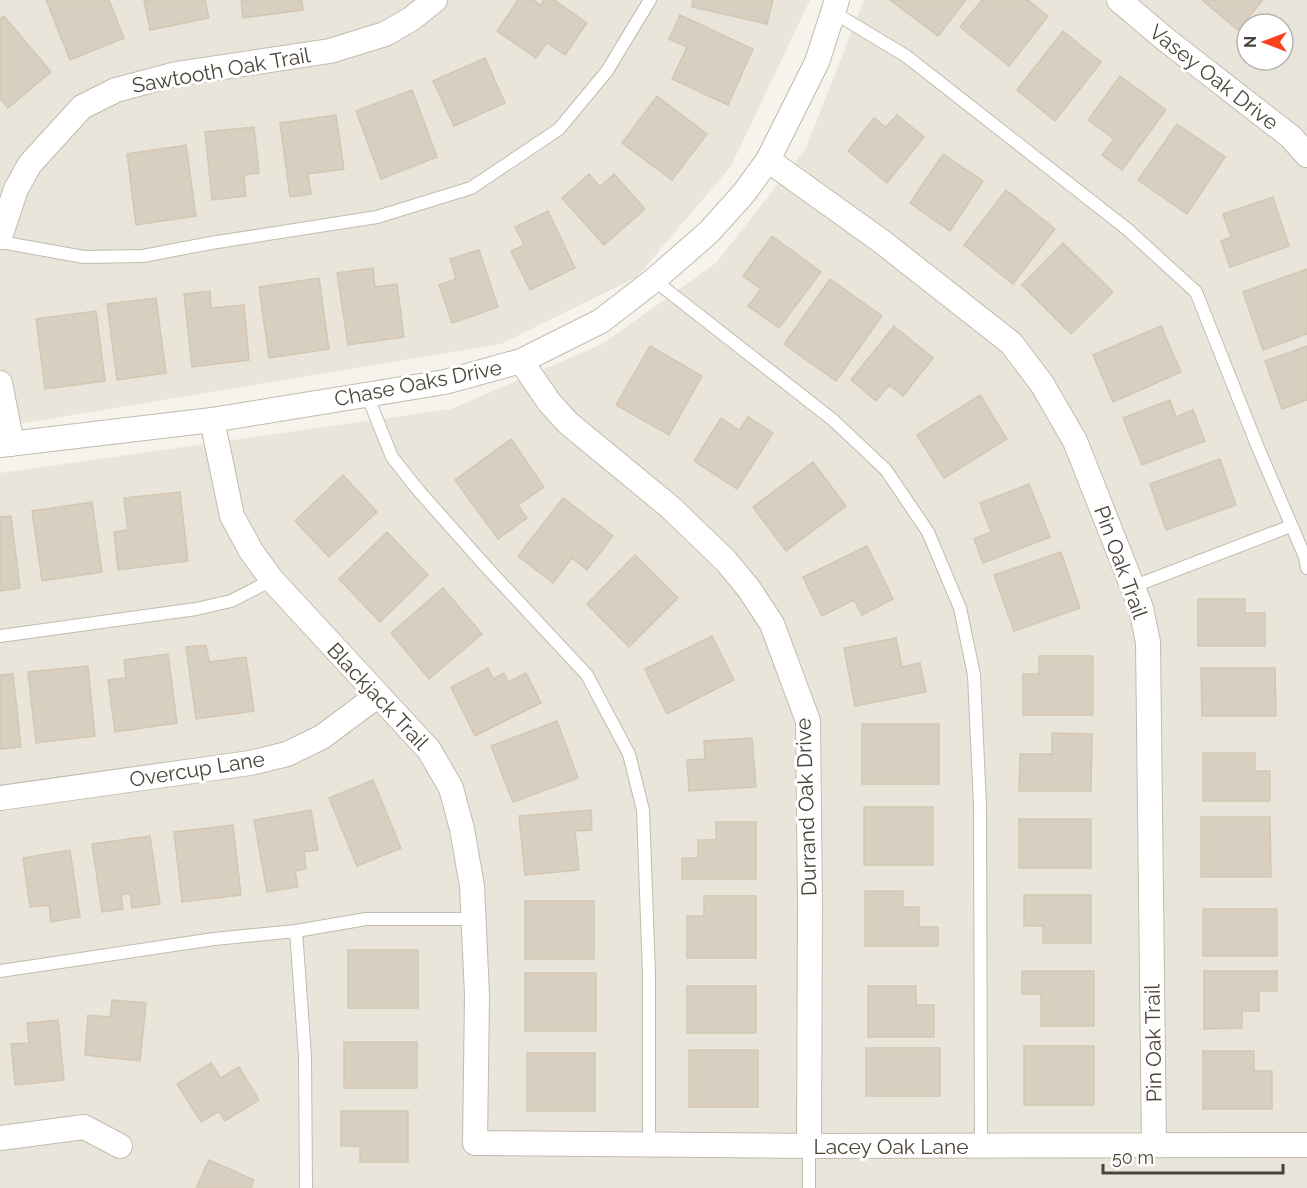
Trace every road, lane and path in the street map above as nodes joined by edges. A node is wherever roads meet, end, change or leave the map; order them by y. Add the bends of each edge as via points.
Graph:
1 (435, 0) edge
2 (650, 0) edge
3 (1119, 0) edge
4 (835, 6) edge
5 (1307, 155) edge
6 (768, 160) junction
7 (0, 240) edge
8 (654, 280) junction
9 (521, 362) junction
10 (0, 383) edge
11 (368, 394) junction
12 (212, 420) junction
13 (6, 445) edge
14 (1291, 526) junction
15 (1307, 568) edge
16 (272, 580) junction
17 (1132, 587) junction
18 (0, 636) edge
19 (377, 696) junction
20 (0, 798) edge
21 (473, 919) junction
22 (296, 931) junction
23 (0, 971) edge
24 (0, 1138) edge
25 (475, 1143) joint
26 (649, 1144) junction
27 (1154, 1145) junction
28 (1307, 1145) edge
29 (120, 1146) dead end
30 (809, 1146) junction
31 (981, 1146) junction
32 (306, 1188) edge
33 (809, 1188) edge

1 - 7 street, Sawtooth Oak Trail via 385,34 330,51 176,74 116,90 82,107 30,164 16,189
2 - 7 lane via 607,71 559,129 471,189 377,218 143,256 84,257
3 - 5 street, Vasey Oak Drive via 1291,137
4 - 6 street, Chase Oaks Drive via 817,62
4 - 14 lane via 906,56 1127,229 1196,292
6 - 8 street, Chase Oaks Drive via 709,232
6 - 17 street, Pin Oak Trail via 881,241 1011,343 1042,384 1076,441
8 - 9 street, Chase Oaks Drive via 601,321
8 - 31 lane via 833,420 886,470 928,532 960,608 974,675 980,805
9 - 11 street, Chase Oaks Drive via 445,382
9 - 30 street, Durrand Oak Drive via 568,423 670,507 726,561 772,624 804,710 808,721
10 - 13 street
11 - 12 street, Chase Oaks Drive
11 - 26 lane via 392,457 587,675 629,754 643,810 649,974
12 - 13 street, Chase Oaks Drive
12 - 16 street, Blackjack Trail via 232,516
14 - 15 lane
14 - 17 lane
16 - 18 lane via 231,601 196,609
16 - 19 street, Blackjack Trail
17 - 27 street, Pin Oak Trail via 1148,642
19 - 20 street, Overcup Lane via 322,738 287,754 250,763
19 - 21 street, Blackjack Trail via 429,750 451,788 472,886
21 - 22 lane via 366,919
21 - 25 street, Blackjack Trail via 477,995
22 - 23 lane via 214,939
22 - 32 lane via 305,1056
24 - 29 street via 84,1127
25 - 26 street, Lacey Oak Lane
26 - 30 street, Lacey Oak Lane
27 - 28 street, Lacey Oak Lane
27 - 31 street, Lacey Oak Lane
30 - 31 street, Lacey Oak Lane
30 - 33 lane

